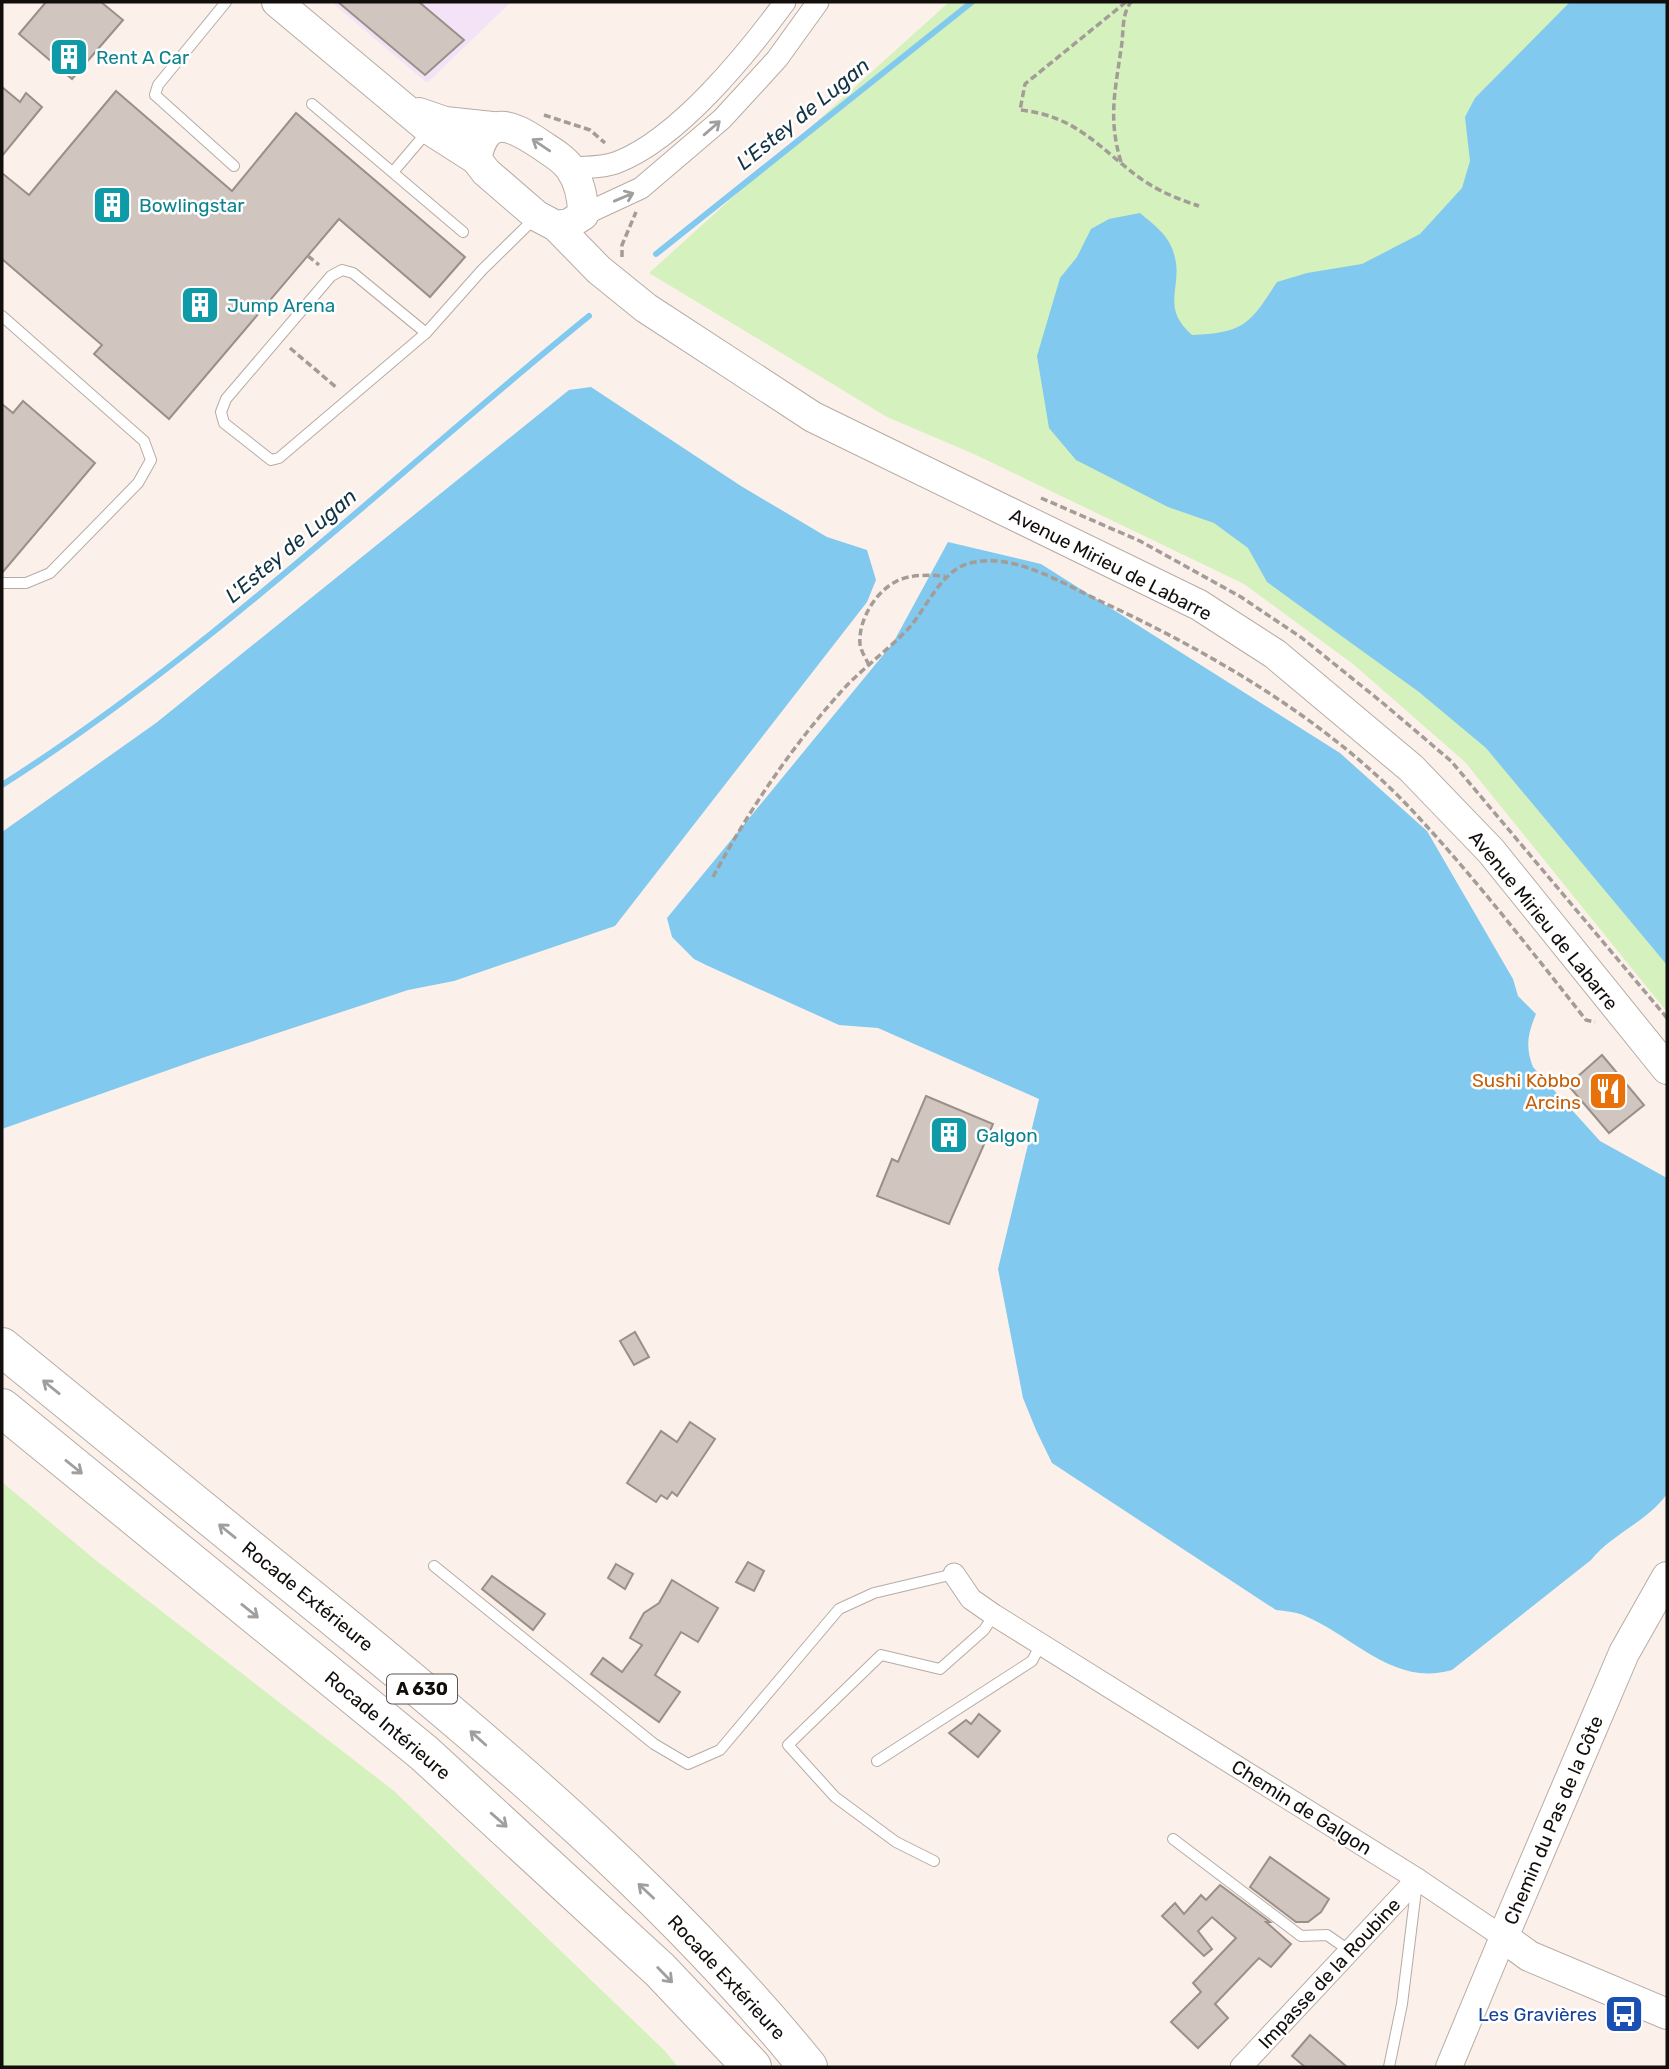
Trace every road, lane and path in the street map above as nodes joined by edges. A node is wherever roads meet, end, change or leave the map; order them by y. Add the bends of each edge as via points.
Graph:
1 (226, 2) edge
2 (277, 2) edge
3 (785, 2) edge
4 (818, 2) edge
5 (1126, 2) edge
6 (1131, 2) edge
7 (312, 104) dead end
8 (419, 119) junction
9 (492, 127) junction
10 (476, 159) junction
11 (1122, 164) junction
12 (234, 166) dead end
13 (570, 168) junction
14 (393, 172) junction
15 (1199, 206) dead end
16 (583, 215) junction
17 (547, 221) junction
18 (463, 232) dead end
19 (308, 256) dead end
20 (603, 273) junction
21 (331, 276) junction
22 (2, 316) edge
23 (426, 333) junction
24 (277, 338) junction
25 (349, 398) junction
26 (946, 576) junction
27 (2, 583) edge
28 (869, 665) junction
29 (713, 877) dead end
30 (1598, 1023) dead end
31 (1667, 1069) edge
32 (2, 1347) edge
33 (2, 1408) edge
34 (434, 1566) dead end
35 (954, 1574) joint
36 (1667, 1577) edge
37 (994, 1615) junction
38 (1041, 1644) junction
39 (877, 1761) dead end
40 (1173, 1839) dead end
41 (934, 1861) dead end
42 (1417, 1879) junction
43 (1503, 1937) junction
44 (1350, 1951) junction
45 (1667, 2014) edge
46 (752, 2067) edge
47 (808, 2067) edge
48 (1241, 2067) edge
49 (1389, 2067) edge
50 (1449, 2067) edge

1 - 12 lane via 155,94
2 - 8 main road, Avenue Mirieu de Labarre
3 - 13 street via 702,101 643,151 607,165
16 -> 4 street via 641,188 722,119 777,59
5 - 11 path via 1025,84 1020,110 1054,115 1096,140
6 - 11 path via 1112,106 1113,134
7 - 14 lane
8 - 9 main road, Avenue Mirieu de Labarre
8 - 10 main road, Avenue Mirieu de Labarre
8 - 14 lane
9 - 10 main road via 483,137
13 -> 9 main road, Avenue Mirieu de Labarre via 523,132
10 - 17 main road, Avenue Mirieu de Labarre
11 - 15 path via 1146,183
13 - 16 main road via 582,194
14 - 18 lane
16 - 17 main road via 569,224
16 - 20 main road
17 - 20 main road, Avenue Mirieu de Labarre
17 - 23 lane via 482,270
19 - 21 path
20 - 31 main road, Avenue Mirieu de Labarre via 646,308 813,417 1199,606 1275,654 1392,751 1482,842
21 - 23 lane via 342,270 353,273
21 - 24 lane
22 - 27 lane via 144,441 151,460 138,483 50,573 26,583
23 - 25 lane
24 - 25 path
24 - 25 lane via 226,399 221,412 224,423 248,444 271,460 279,458
26 - 28 path via 907,630
26 - 28 path via 898,580 878,593 866,616 860,644
26 - 30 path via 974,562 1015,564 1129,614 1286,704 1408,806 1586,1020
28 - 29 path via 840,692 784,762
47 -> 32 highway, Rocade Extérieure / A 630 via 699,1942 537,1790 449,1712
33 -> 46 highway, Rocade Intérieure / A 630 via 424,1753 660,1970
34 - 35 lane via 654,1744 688,1764 720,1750 839,1609 874,1593
35 - 37 street, Chemin de Galgon via 971,1599
36 - 43 main road, Chemin du Pas de la Côte via 1624,1653
37 - 38 street, Chemin de Galgon
37 - 41 lane via 984,1630 940,1669 881,1655 789,1745 835,1797 896,1842
38 - 39 lane via 1032,1661
38 - 42 street, Chemin de Galgon
40 - 44 lane via 1301,1936 1327,1935
42 - 43 street, Chemin de Galgon
42 - 44 street, Impasse de la Roubine
42 - 49 lane via 1402,2004
43 - 45 main road, Chemin de Galgon via 1529,1956
43 - 50 street, Chemin du Pas de la Côte
44 - 48 street, Impasse de la Roubine

